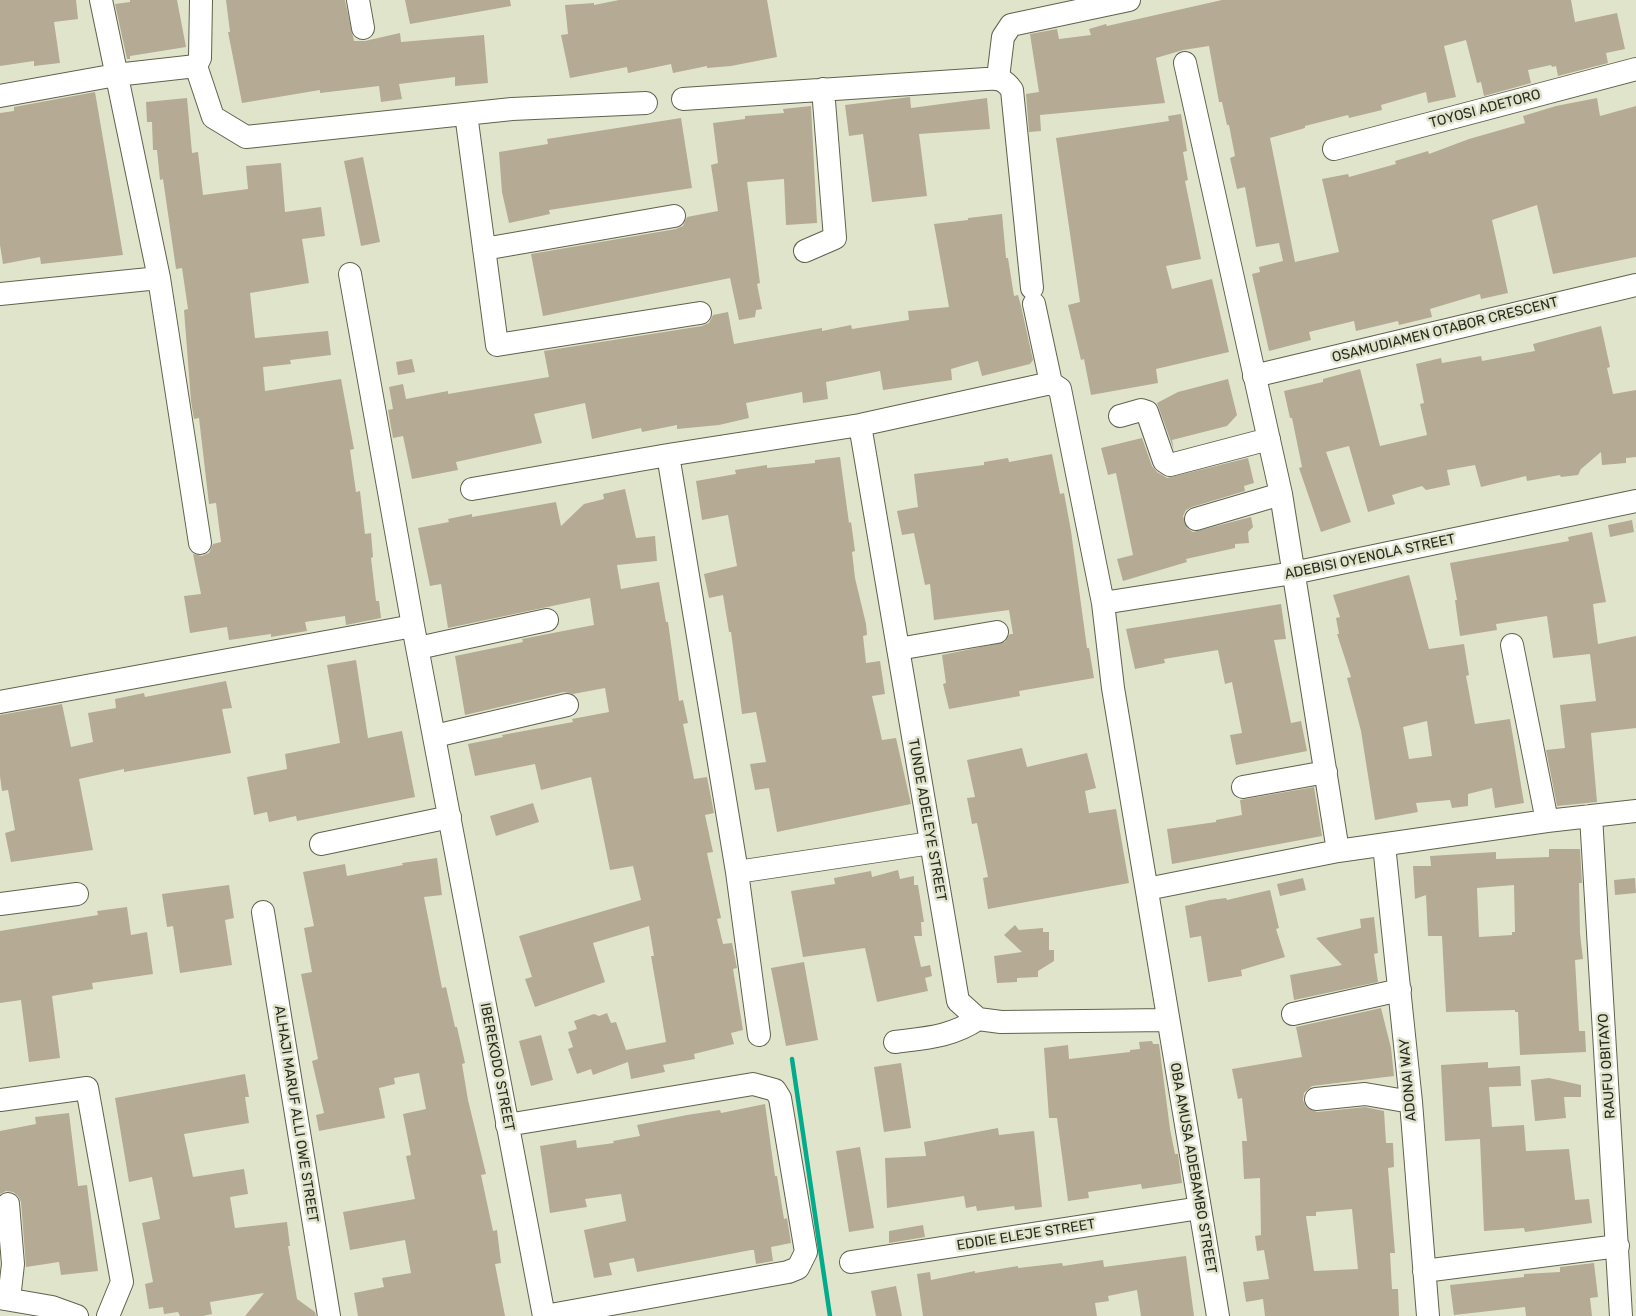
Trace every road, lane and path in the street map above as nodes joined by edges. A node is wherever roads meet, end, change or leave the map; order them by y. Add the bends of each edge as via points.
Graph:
1 (101, 0) edge
2 (201, 0) edge
3 (358, 0) edge
4 (1129, 0) edge
5 (363, 28) dead end
6 (1184, 63) dead end
7 (196, 66) junction
8 (1636, 69) edge
9 (116, 75) junction
10 (998, 78) junction
11 (823, 89) junction
12 (0, 96) edge
13 (683, 99) dead end
14 (646, 102) dead end
15 (466, 114) junction
16 (1334, 149) dead end
17 (674, 216) dead end
18 (484, 250) junction
19 (805, 251) dead end
20 (350, 274) dead end
21 (159, 278) junction
22 (1636, 284) edge
23 (0, 294) edge
24 (700, 313) dead end
25 (1254, 376) junction
26 (1051, 383) junction
27 (1120, 416) dead end
28 (860, 425) junction
29 (1268, 438) junction
30 (668, 455) junction
31 (472, 489) dead end
32 (1281, 494) junction
33 (1636, 501) edge
34 (1196, 519) dead end
35 (200, 544) dead end
36 (1293, 573) junction
37 (1103, 603) junction
38 (547, 620) dead end
39 (414, 626) junction
40 (997, 632) dead end
41 (1512, 645) dead end
42 (418, 648) junction
43 (898, 649) junction
44 (0, 702) edge
45 (567, 705) dead end
46 (435, 736) junction
47 (1326, 772) junction
48 (1243, 787) dead end
49 (1636, 811) edge
50 (1591, 816) junction
51 (450, 817) junction
52 (1547, 821) junction
53 (931, 843) junction
54 (321, 844) dead end
55 (1384, 845) junction
56 (1338, 851) junction
57 (737, 872) junction
58 (1147, 889) junction
59 (77, 894) dead end
60 (0, 904) edge
61 (263, 912) dead end
62 (1400, 990) junction
63 (1293, 1014) dead end
64 (978, 1019) junction
65 (1167, 1020) junction
66 (759, 1035) dead end
67 (895, 1042) dead end
68 (1316, 1099) dead end
69 (0, 1100) edge
70 (1411, 1102) junction
71 (508, 1125) junction
72 (8, 1204) dead end
73 (1200, 1208) junction
74 (1625, 1258) edge
75 (851, 1262) dead end
76 (1424, 1271) junction
77 (5, 1298) edge
78 (77, 1316) edge
79 (108, 1316) edge
80 (329, 1316) edge
81 (545, 1316) edge
82 (1218, 1316) edge
83 (1428, 1316) edge
84 (1621, 1316) edge

1 - 9 street
2 - 7 street via 200,58
3 - 5 street
4 - 10 street via 1011,25 1003,37
6 - 25 street
7 - 9 street
7 - 15 street via 213,117 246,137
8 - 16 street, TOYOSI ADETORO
9 - 12 street
9 - 21 street
10 - 11 street
10 - 26 street, OBA AMUSA ADEBAMBO STREET via 1006,81 1012,90 1033,296
11 - 13 street
11 - 19 street via 835,238
14 - 15 street
15 - 18 street
17 - 18 street
18 - 24 street via 497,345
20 - 39 street, IBEREKODO STREET
21 - 23 street
21 - 35 street
22 - 25 street, OSAMUDIAMEN OTABOR CRESCENT
25 - 29 street
26 - 28 street
26 - 37 street, OBA AMUSA ADEBAMBO STREET via 1060,389
27 - 29 street via 1141,410 1147,412 1164,461 1170,465
28 - 30 street
28 - 43 street, TUNDE ADELEYE STREET
29 - 32 street
30 - 31 street
30 - 57 street
32 - 34 street
32 - 36 street
33 - 36 street, ADEBISI OYENOLA STREET
36 - 37 street, ADEBISI OYENOLA STREET
36 - 47 street
37 - 58 street, OBA AMUSA ADEBAMBO STREET via 1113,688
38 - 42 street
39 - 42 street, IBEREKODO STREET
39 - 44 street
40 - 43 street
41 - 52 street
42 - 46 street, IBEREKODO STREET
43 - 53 street, TUNDE ADELEYE STREET
45 - 46 street
46 - 51 street, IBEREKODO STREET
47 - 48 street
47 - 56 street
49 - 50 street
50 - 52 street
50 - 74 street, RAUFU OBITAYO
51 - 54 street
51 - 71 street, IBEREKODO STREET
52 - 55 street
53 - 57 street
53 - 64 street, TUNDE ADELEYE STREET via 958,1001
55 - 56 street
55 - 62 street, ADONAI WAY
56 - 58 street
57 - 66 street
58 - 65 street, OBA AMUSA ADEBAMBO STREET
59 - 60 street
61 - 80 street, ALHAJI MARUF ALLI OWE STREET
62 - 63 street
62 - 70 street, ADONAI WAY
64 - 65 street via 1001,1022
64 - 67 street via 962,1030 945,1035
65 - 73 street, OBA AMUSA ADEBAMBO STREET
68 - 70 street via 1365,1094
69 - 79 street via 87,1088 122,1282
70 - 76 street, ADONAI WAY
71 - 81 street, IBEREKODO STREET
71 - 81 street via 753,1084 774,1090 780,1098 806,1252 798,1268
72 - 77 street via 13,1264
73 - 75 street, EDDIE ELEJE STREET
73 - 82 street, OBA AMUSA ADEBAMBO STREET
74 - 76 street
74 - 84 street, RAUFU OBITAYO
76 - 83 street, ADONAI WAY
77 - 78 street via 52,1307

